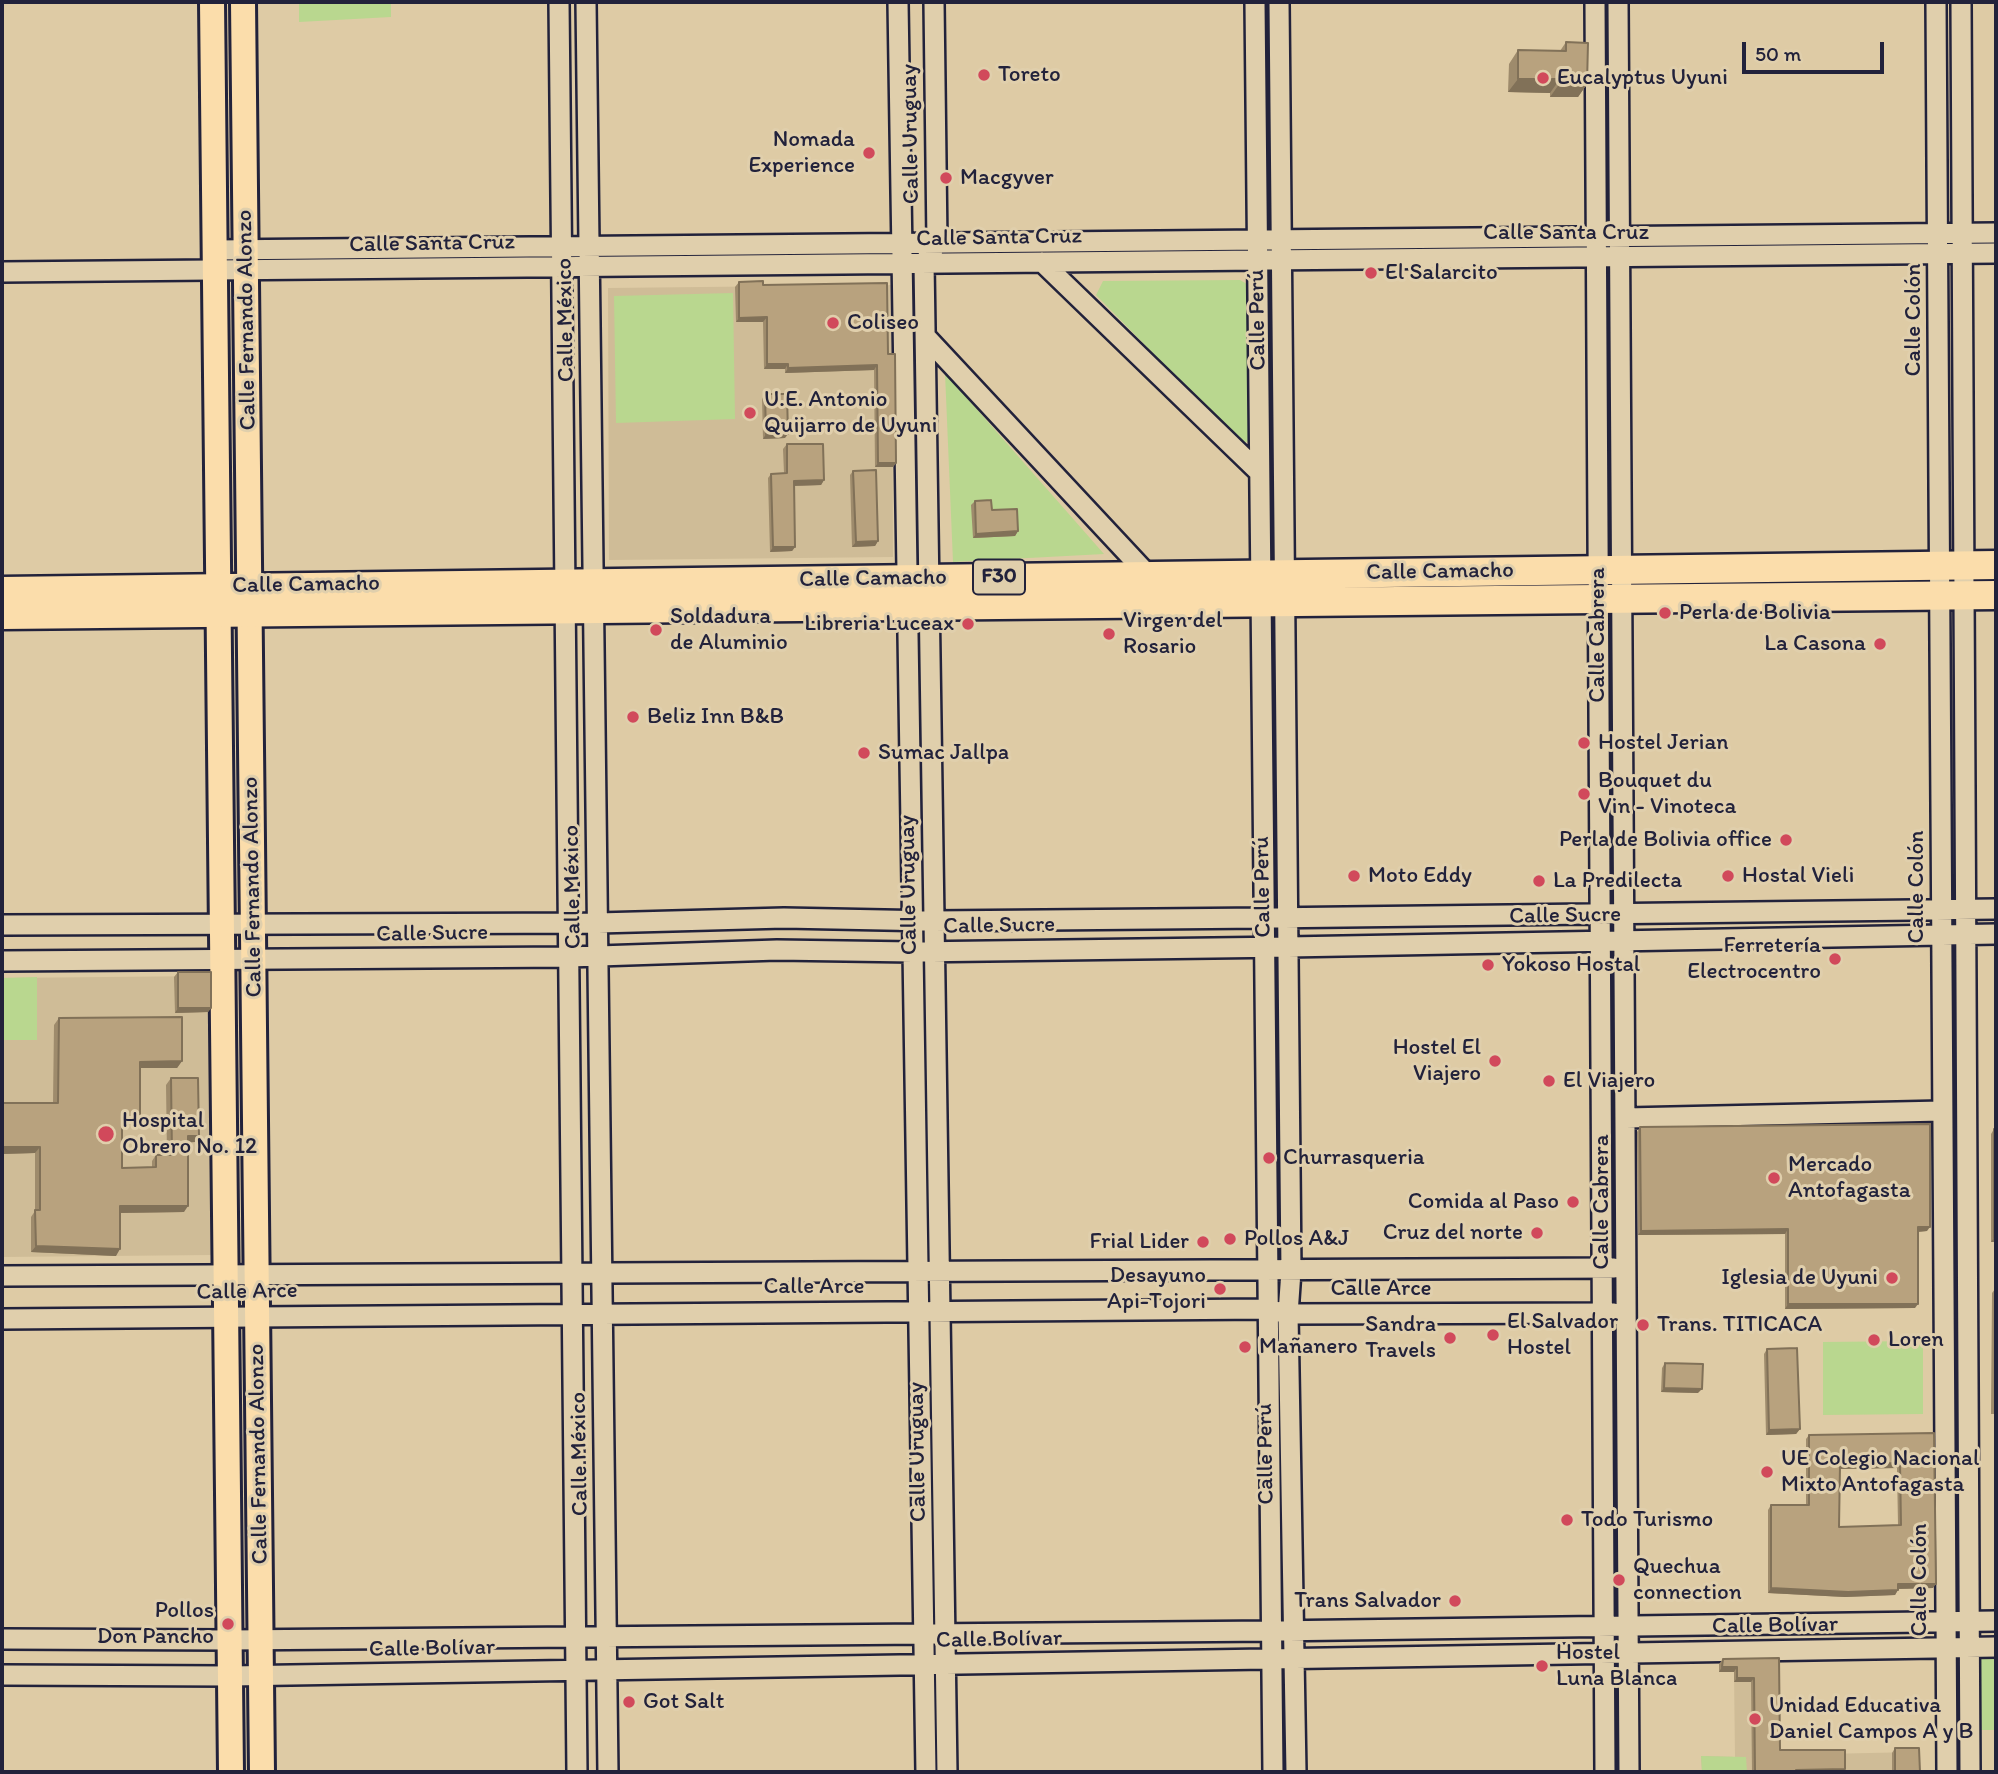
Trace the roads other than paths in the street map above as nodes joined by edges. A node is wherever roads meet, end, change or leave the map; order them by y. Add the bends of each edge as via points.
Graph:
1 (212, 2) edge
2 (243, 2) edge
3 (559, 2) edge
4 (586, 2) edge
5 (898, 2) edge
6 (934, 2) edge
7 (1255, 2) edge
8 (1279, 2) edge
9 (1595, 2) edge
10 (1618, 2) edge
11 (1936, 2) edge
12 (1961, 2) edge
13 (1938, 233) junction
14 (1962, 233) junction
15 (1996, 233) edge
16 (1596, 236) junction
17 (1620, 236) junction
18 (1257, 240) junction
19 (1281, 240) junction
20 (901, 243) junction
21 (937, 243) junction
22 (590, 246) junction
23 (562, 247) junction
24 (1962, 253) junction
25 (1996, 253) edge
26 (1938, 254) junction
27 (1596, 256) junction
28 (1620, 257) junction
29 (215, 260) junction
30 (246, 260) junction
31 (1257, 260) junction
32 (1282, 260) junction
33 (1042, 262) junction
34 (902, 263) junction
35 (924, 263) junction
36 (562, 267) junction
37 (590, 267) junction
38 (2, 272) edge
39 (926, 337) junction
40 (1258, 471) junction
41 (1996, 565) edge
42 (1952, 566) junction
43 (1610, 570) junction
44 (1273, 574) junction
45 (1148, 575) junction
46 (2, 590) edge
47 (918, 592) junction
48 (594, 595) junction
49 (1996, 595) edge
50 (565, 596) junction
51 (1952, 596) junction
52 (250, 599) junction
53 (1610, 599) junction
54 (218, 600) junction
55 (1273, 602) junction
56 (2, 615) edge
57 (1941, 909) junction
58 (1965, 909) junction
59 (1996, 909) edge
60 (1600, 912) junction
61 (1624, 913) junction
62 (1264, 918) junction
63 (1288, 918) junction
64 (912, 921) junction
65 (934, 921) junction
66 (569, 923) junction
67 (598, 923) junction
68 (2, 925) edge
69 (253, 926) junction
70 (222, 927) junction
71 (1941, 934) junction
72 (1965, 934) junction
73 (1996, 934) edge
74 (1600, 939) junction
75 (1624, 939) junction
76 (1264, 947) junction
77 (1288, 947) junction
78 (935, 951) junction
79 (913, 952) junction
80 (598, 956) junction
81 (569, 957) junction
82 (2, 961) edge
83 (222, 961) junction
84 (254, 961) junction
85 (1942, 1111) junction
86 (1626, 1118) junction
87 (1602, 1267) junction
88 (1626, 1269) junction
89 (1267, 1271) junction
90 (1291, 1271) junction
91 (918, 1273) junction
92 (940, 1273) junction
93 (572, 1274) junction
94 (602, 1274) junction
95 (226, 1275) junction
96 (257, 1275) junction
97 (2, 1276) edge
98 (1266, 1309) junction
99 (918, 1311) junction
100 (940, 1311) junction
101 (1602, 1313) junction
102 (1626, 1313) junction
103 (573, 1314) junction
104 (603, 1314) junction
105 (1288, 1314) junction
106 (226, 1317) junction
107 (257, 1317) junction
108 (2, 1319) edge
109 (1945, 1621) junction
110 (1969, 1621) junction
111 (1996, 1621) edge
112 (1604, 1624) junction
113 (1628, 1625) junction
114 (1295, 1630) junction
115 (1271, 1631) junction
116 (924, 1634) junction
117 (945, 1634) junction
118 (606, 1636) junction
119 (576, 1637) junction
120 (2, 1639) edge
121 (229, 1640) junction
122 (261, 1640) junction
123 (1945, 1647) junction
124 (1969, 1647) junction
125 (1996, 1647) edge
126 (1604, 1653) junction
127 (1628, 1653) junction
128 (1271, 1661) junction
129 (1295, 1661) junction
130 (924, 1666) junction
131 (945, 1666) junction
132 (576, 1671) junction
133 (607, 1671) junction
134 (2, 1675) edge
135 (230, 1676) junction
136 (261, 1676) junction
137 (231, 1772) edge
138 (262, 1772) edge
139 (578, 1772) edge
140 (608, 1772) edge
141 (926, 1772) edge
142 (947, 1772) edge
143 (1273, 1772) edge
144 (1296, 1772) edge
145 (1605, 1772) edge
146 (1629, 1772) edge
147 (1947, 1772) edge
148 (1970, 1772) edge

1 - 29 main road, Calle Fernando Alonzo
2 - 30 main road, Calle Fernando Alonzo
3 - 23 street, Calle México
4 - 22 street, Calle México
5 - 20 street, Calle Uruguay
6 - 21 street, Calle Uruguay
7 - 18 street, Calle Perú
8 - 19 street, Calle Perú
9 - 16 street, Calle Cabrera
10 - 17 street, Calle Cabrera
11 - 13 street, Calle Colón
12 - 14 street, Calle Colón
13 - 14 street, Calle Santa Cruz
13 - 17 street, Calle Santa Cruz
13 - 26 street, Calle Colón
14 - 15 street, Calle Santa Cruz
14 - 24 street, Calle Colón
16 - 17 street, Calle Santa Cruz
16 - 19 street, Calle Santa Cruz
16 - 27 street, Calle Cabrera
17 - 28 street, Calle Cabrera
18 - 19 street, Calle Santa Cruz
18 - 21 street, Calle Santa Cruz
18 - 31 street, Calle Perú
19 - 32 street, Calle Perú
20 - 21 street, Calle Santa Cruz
20 - 22 street, Calle Santa Cruz
20 - 34 street, Calle Uruguay
21 - 35 street
22 - 23 street, Calle Santa Cruz
22 - 37 street, Calle México
23 - 30 street, Calle Santa Cruz
23 - 36 street, Calle México
24 - 25 street, Calle Santa Cruz
24 - 26 street, Calle Santa Cruz
24 - 42 street, Calle Colón
26 - 28 street, Calle Santa Cruz
26 - 42 street, Calle Colón
27 - 28 street, Calle Santa Cruz
27 - 32 street, Calle Santa Cruz
27 - 43 street, Calle Cabrera
28 - 43 street, Calle Cabrera
29 - 30 street, Calle Santa Cruz
29 - 38 street, Calle Santa Cruz
29 - 54 main road, Calle Fernando Alonzo
30 - 36 street, Calle Santa Cruz
30 - 52 main road, Calle Fernando Alonzo
31 - 32 street, Calle Santa Cruz
31 - 33 street, Calle Santa Cruz
31 - 40 street, Calle Perú
32 - 44 street, Calle Perú
33 - 35 street, Calle Santa Cruz
33 - 40 street
34 - 35 street, Calle Santa Cruz
34 - 37 street, Calle Santa Cruz
34 - 47 street, Calle Uruguay
35 - 39 street, Calle Uruguay
36 - 37 street, Calle Santa Cruz
36 - 50 street, Calle México
37 - 48 street, Calle México
39 - 45 street
39 - 47 street, Calle Uruguay
40 - 44 street, Calle Perú
41 - 42 highway, Calle Camacho / F30
42 - 43 highway, Calle Camacho / F30
42 - 51 street, Calle Colón
43 - 44 highway, Calle Camacho / F30
43 - 53 street, Calle Cabrera
44 - 45 highway, Calle Camacho / F30
44 - 55 street, Calle Perú
45 - 47 highway, Calle Camacho / F30
46 - 54 highway, Calle Camacho / F30
47 - 48 highway, Calle Camacho / F30
47 - 55 highway, Calle Camacho / F30
47 - 64 street, Calle Uruguay
47 - 65 street, Calle Uruguay
48 - 50 highway, Calle Camacho / F30
48 - 67 street, Calle México
49 - 51 highway, Calle Camacho / F30
50 - 52 highway, Calle Camacho / F30
50 - 66 street, Calle México
51 - 53 highway, Calle Camacho / F30
51 - 57 street, Calle Colón
51 - 58 street, Calle Colón
52 - 54 highway, Calle Camacho / F30
52 - 69 main road, Calle Fernando Alonzo
53 - 55 highway, Calle Camacho / F30
53 - 60 street, Calle Cabrera
53 - 61 street, Calle Cabrera
54 - 56 highway, Calle Camacho / F30
54 - 70 main road, Calle Fernando Alonzo
55 - 62 street, Calle Perú
55 - 63 street, Calle Perú
57 - 58 street, Calle Sucre
57 - 61 street, Calle Sucre
57 - 71 street, Calle Colón
58 - 59 street, Calle Sucre
58 - 72 street, Calle Colón
60 - 61 street, Calle Sucre
60 - 63 street, Calle Sucre
60 - 74 street, Calle Cabrera
61 - 75 street, Calle Cabrera
62 - 63 street, Calle Sucre
62 - 65 street, Calle Sucre
62 - 76 street, Calle Perú
63 - 77 street, Calle Perú
64 - 65 street, Calle Sucre
64 - 67 street, Calle Sucre via 784,918
64 - 79 street, Calle Uruguay
65 - 78 street, Calle Uruguay
66 - 67 street, Calle Sucre
66 - 69 street, Calle Sucre
66 - 81 street, Calle México
67 - 80 street, Calle México
68 - 70 street, Calle Sucre
69 - 70 street, Calle Sucre
69 - 84 main road, Calle Fernando Alonzo
70 - 83 main road, Calle Fernando Alonzo
71 - 72 street, Calle Sucre
71 - 75 street, Calle Sucre
71 - 85 street, Calle Colón
72 - 73 street, Calle Sucre
72 - 110 street, Calle Colón
74 - 75 street, Calle Sucre
74 - 77 street, Calle Sucre
74 - 87 street, Calle Cabrera
75 - 86 street, Calle Cabrera
76 - 77 street, Calle Sucre
76 - 78 street, Calle Sucre
76 - 89 street, Calle Perú
77 - 90 street, Calle Perú
78 - 79 street, Calle Sucre
78 - 92 street, Calle Uruguay
79 - 80 street, Calle Sucre via 777,950
79 - 91 street, Calle Uruguay
80 - 81 street, Calle Sucre
80 - 94 street, Calle México
81 - 84 street, Calle Sucre
81 - 93 street, Calle México
82 - 83 street, Calle Sucre
83 - 84 street, Calle Sucre
83 - 95 main road, Calle Fernando Alonzo
84 - 96 main road, Calle Fernando Alonzo
85 - 86 street
85 - 109 street, Calle Colón
86 - 88 street, Calle Cabrera
87 - 88 street, Calle Arce
87 - 90 street, Calle Arce
87 - 101 street, Calle Cabrera
88 - 102 street, Calle Cabrera
89 - 90 street, Calle Arce
89 - 92 street, Calle Arce
89 - 98 street, Calle Perú
90 - 105 street, Calle Perú
91 - 92 street, Calle Arce
91 - 94 street, Calle Arce
91 - 99 street, Calle Uruguay
92 - 100 street, Calle Uruguay
93 - 94 street, Calle Arce
93 - 96 street, Calle Arce
93 - 103 street, Calle México
94 - 104 street, Calle México
95 - 96 street, Calle Arce
95 - 97 street, Calle Arce
95 - 106 main road, Calle Fernando Alonzo
96 - 107 main road, Calle Fernando Alonzo
98 - 100 street, Calle Arce
98 - 105 street, Calle Arce
98 - 115 street, Calle Perú
99 - 100 street, Calle Arce
99 - 104 street, Calle Arce
99 - 116 street, Calle Uruguay
100 - 117 street, Calle Uruguay
101 - 102 street, Calle Arce
101 - 105 street, Calle Arce
101 - 112 street, Calle Cabrera
102 - 113 street, Calle Cabrera
103 - 104 street, Calle Arce
103 - 107 street, Calle Arce
103 - 119 street, Calle México
104 - 118 street, Calle México
105 - 114 street, Calle Perú
106 - 107 street, Calle Arce
106 - 108 street, Calle Arce
106 - 121 main road, Calle Fernando Alonzo
107 - 122 main road, Calle Fernando Alonzo
109 - 110 street, Calle Bolívar
109 - 113 street, Calle Bolívar
109 - 123 street, Calle Colón
110 - 111 street, Calle Bolívar
110 - 124 street, Calle Colón
112 - 113 street, Calle Bolívar
112 - 114 street, Calle Bolívar
112 - 126 street, Calle Cabrera
113 - 127 street, Calle Cabrera
114 - 115 street, Calle Bolívar
114 - 129 street, Calle Perú
115 - 117 street, Calle Bolívar
115 - 128 street, Calle Perú
116 - 117 street, Calle Bolívar
116 - 118 street, Calle Bolívar
116 - 130 street, Calle Uruguay
117 - 131 street, Calle Uruguay
118 - 119 street, Calle Bolívar
118 - 133 street, Calle México
119 - 122 street, Calle Bolívar
119 - 132 street, Calle México
120 - 121 street, Calle Bolívar
121 - 122 street, Calle Bolívar
121 - 135 main road, Calle Fernando Alonzo
122 - 136 main road, Calle Fernando Alonzo
123 - 124 street, Calle Bolívar
123 - 127 street, Calle Bolívar
123 - 147 street, Calle Colón
124 - 125 street, Calle Bolívar
124 - 148 street, Calle Colón
126 - 127 street, Calle Bolívar
126 - 129 street, Calle Bolívar
126 - 145 street, Calle Cabrera
127 - 146 street, Calle Cabrera
128 - 129 street, Calle Bolívar
128 - 131 street, Calle Bolívar
128 - 143 street, Calle Perú
129 - 144 street, Calle Perú
130 - 131 street, Calle Bolívar
130 - 133 street, Calle Bolívar
130 - 141 street, Calle Uruguay
131 - 142 street, Calle Uruguay
132 - 133 street, Calle Bolívar
132 - 136 street, Calle Bolívar
132 - 139 street, Calle México
133 - 140 street, Calle México
134 - 135 street, Calle Bolívar
135 - 136 street, Calle Bolívar
135 - 137 main road, Calle Fernando Alonzo
136 - 138 main road, Calle Fernando Alonzo

